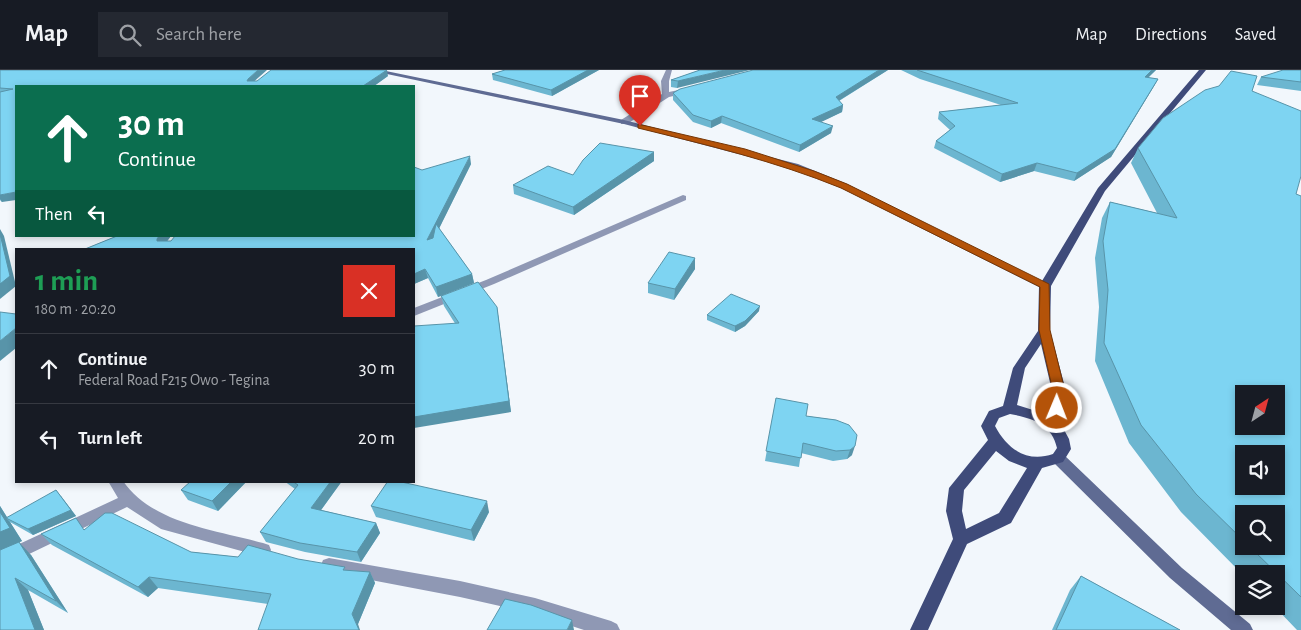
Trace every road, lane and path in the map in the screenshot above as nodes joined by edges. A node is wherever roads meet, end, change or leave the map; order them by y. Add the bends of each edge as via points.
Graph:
1 (371, 70) edge
2 (669, 70) edge
3 (1203, 70) edge
4 (694, 88) edge
5 (666, 95) junction
6 (624, 122) junction
7 (683, 198) dead end
8 (1045, 286) junction
9 (415, 312) edge
10 (1044, 330) junction
11 (1009, 409) junction
12 (1055, 426) junction
13 (995, 442) junction
14 (1058, 458) junction
15 (1038, 463) junction
16 (116, 483) edge
17 (128, 500) junction
18 (961, 539) junction
19 (277, 554) edge
20 (0, 561) edge
21 (315, 563) edge
22 (611, 630) edge
23 (919, 630) edge
24 (1244, 630) edge

1 - 6 main road
2 - 5 street via 665,81
3 - 8 main road via 1101,190
4 - 5 street
5 - 6 street
6 - 8 main road via 795,166 844,186
7 - 9 street
8 - 10 main road
10 - 11 main road via 1019,368
10 - 12 main road via 1059,391
11 - 12 main road via 1033,412
11 - 13 main road via 994,414 988,426
12 - 14 main road via 1063,438 1064,449
13 - 15 main road via 1018,459
13 - 18 main road via 957,488 954,511
14 - 15 main road
14 - 24 main road via 1176,573
15 - 18 main road via 1005,518
16 - 17 street
17 - 19 street via 167,524
17 - 20 street
18 - 23 main road
21 - 22 street via 460,589 535,606

